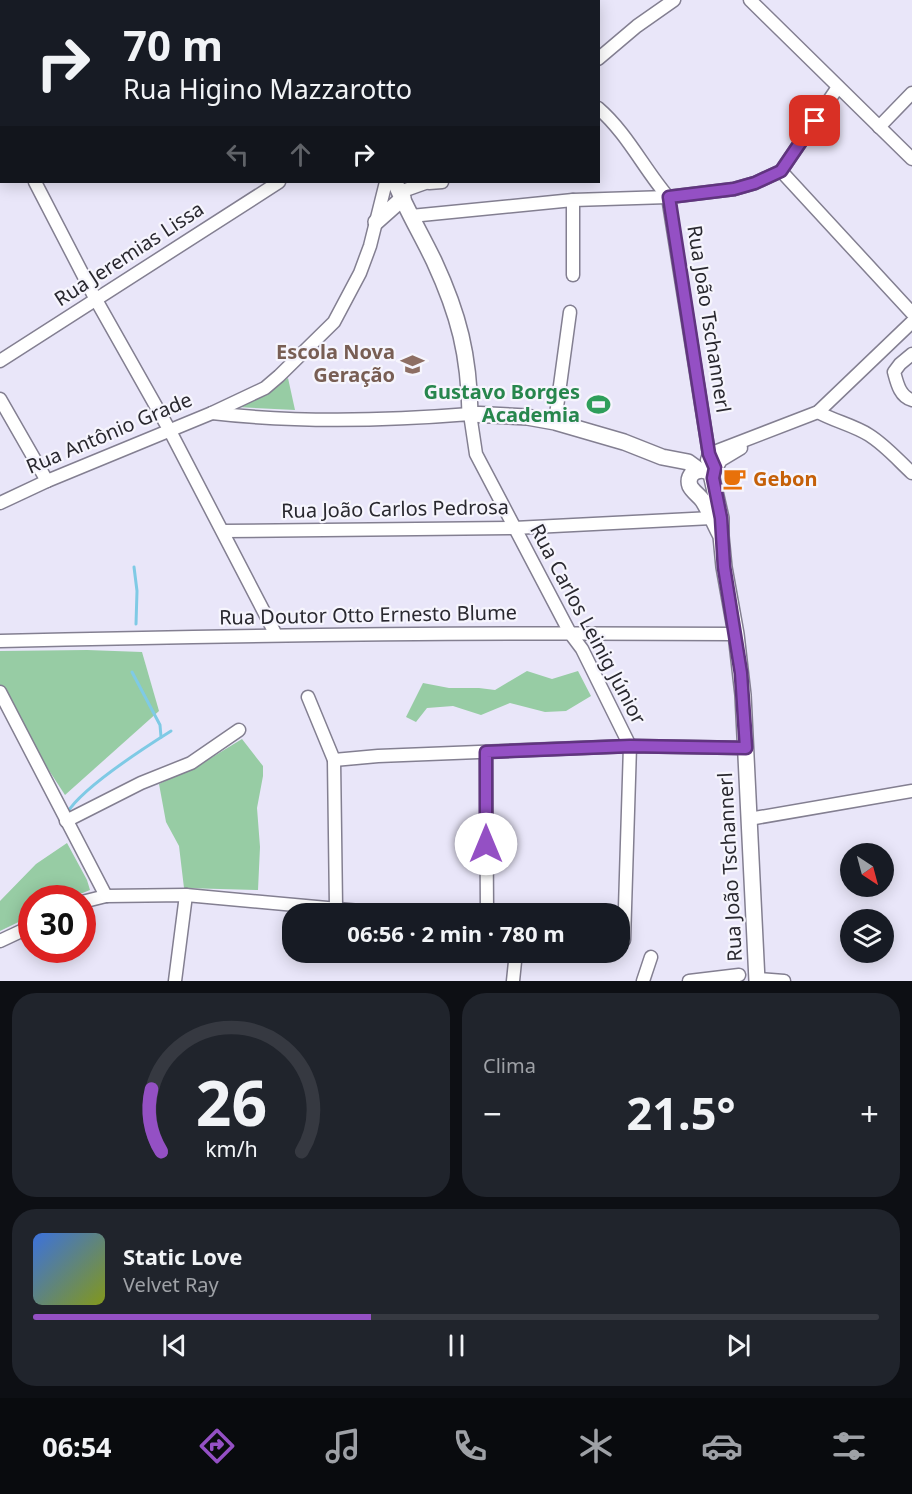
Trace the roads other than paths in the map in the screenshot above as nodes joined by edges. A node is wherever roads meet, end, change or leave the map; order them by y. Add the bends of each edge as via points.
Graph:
1 (674, 0) edge
2 (750, 0) edge
3 (600, 57) edge
4 (838, 87) junction
5 (912, 93) edge
6 (600, 110) edge
7 (879, 127) junction
8 (912, 159) edge
9 (781, 171) junction
10 (36, 183) edge
11 (277, 183) edge
12 (386, 183) edge
13 (424, 183) edge
14 (399, 190) edge
15 (669, 197) junction
16 (573, 200) junction
17 (411, 216) junction
18 (376, 222) junction
19 (573, 275) dead end
20 (95, 298) junction
21 (570, 312) dead end
22 (911, 322) edge
23 (912, 354) edge
24 (0, 361) edge
25 (0, 399) edge
26 (912, 400) edge
27 (818, 412) junction
28 (212, 413) junction
29 (470, 414) junction
30 (447, 416) junction
31 (555, 422) junction
32 (773, 429) junction
33 (170, 430) junction
34 (473, 444) junction
35 (709, 454) junction
36 (912, 473) edge
37 (706, 474) junction
38 (48, 480) junction
39 (0, 503) edge
40 (712, 518) junction
41 (514, 528) junction
42 (223, 531) junction
43 (721, 536) junction
44 (570, 633) junction
45 (736, 634) junction
46 (276, 635) junction
47 (0, 641) edge
48 (0, 692) edge
49 (308, 696) dead end
50 (239, 730) dead end
51 (630, 746) junction
52 (746, 748) junction
53 (486, 752) junction
54 (334, 760) junction
55 (912, 791) edge
56 (749, 819) junction
57 (66, 821) junction
58 (186, 895) junction
59 (106, 896) junction
60 (96, 898) edge
61 (286, 903) edge
62 (336, 903) edge
63 (487, 903) edge
64 (623, 903) edge
65 (18, 933) edge
66 (0, 941) edge
67 (651, 957) dead end
68 (515, 963) edge
69 (739, 975) dead end
70 (757, 980) edge
71 (175, 981) edge
72 (513, 981) edge
73 (644, 981) edge
74 (689, 981) edge
75 (784, 981) edge

1 - 3 street
2 - 4 street
4 - 7 street
4 - 9 street
5 - 7 street
6 - 15 street
7 - 8 street
9 - 15 street via 734,189
9 - 22 street
10 - 20 street
11 - 20 street, Rua Jeremias Lissa
12 - 18 street
13 - 14 street
14 - 17 main road
14 - 18 main road
15 - 16 street
15 - 35 street, Rua João Tschannerl
16 - 17 street
16 - 19 street
17 - 29 main road via 446,288 463,338
18 - 28 street via 360,273 334,322 265,388
20 - 24 street, Rua Jeremias Lissa
20 - 33 street
21 - 31 street
22 - 27 street
23 - 26 street via 894,372 898,387
25 - 38 street
27 - 32 street
27 - 36 street via 870,435
28 - 30 street, Rua Antônio Grade via 290,420
28 - 33 street, Rua Antônio Grade
29 - 30 street, Rua Antônio Grade
29 - 31 main road, Rua Antônio Grade
29 - 34 street, Rua Carlos Leinig Júnior
30 - 34 street, Rua Carlos Leinig Júnior via 463,427
31 - 37 main road, Rua Antônio Grade via 688,462
32 - 35 street
32 - 37 street via 721,460
33 - 38 street, Rua Antônio Grade
33 - 42 street
34 - 41 street, Rua Carlos Leinig Júnior
35 - 37 street
37 - 40 main road, Rua João Tschannerl via 713,487 698,493
37 - 43 main road, Rua João Tschannerl via 721,518
38 - 39 street, Rua Antônio Grade
40 - 41 street, Rua João Carlos Pedrosa
40 - 43 main road, Rua João Tschannerl
41 - 42 street, Rua João Carlos Pedrosa
41 - 44 street, Rua Carlos Leinig Júnior
42 - 46 street
43 - 45 main road, Rua João Tschannerl
44 - 45 street, Rua Doutor Otto Ernesto Blume
44 - 46 street, Rua Doutor Otto Ernesto Blume
44 - 51 street, Rua Carlos Leinig Júnior via 582,649
45 - 52 main road, Rua João Tschannerl
46 - 47 street, Rua Doutor Otto Ernesto Blume
48 - 57 street
49 - 54 street
50 - 57 street via 191,763
51 - 52 street
51 - 53 street
51 - 64 street, Rua Carlos Leinig Júnior
52 - 56 main road, Rua João Tschannerl
53 - 54 street
53 - 63 street
54 - 62 street
55 - 56 street
56 - 70 main road, Rua João Tschannerl
57 - 59 street
58 - 59 street
58 - 61 street
58 - 71 street
59 - 60 street
65 - 66 street
67 - 73 street
68 - 72 street
69 - 74 street
70 - 75 street

